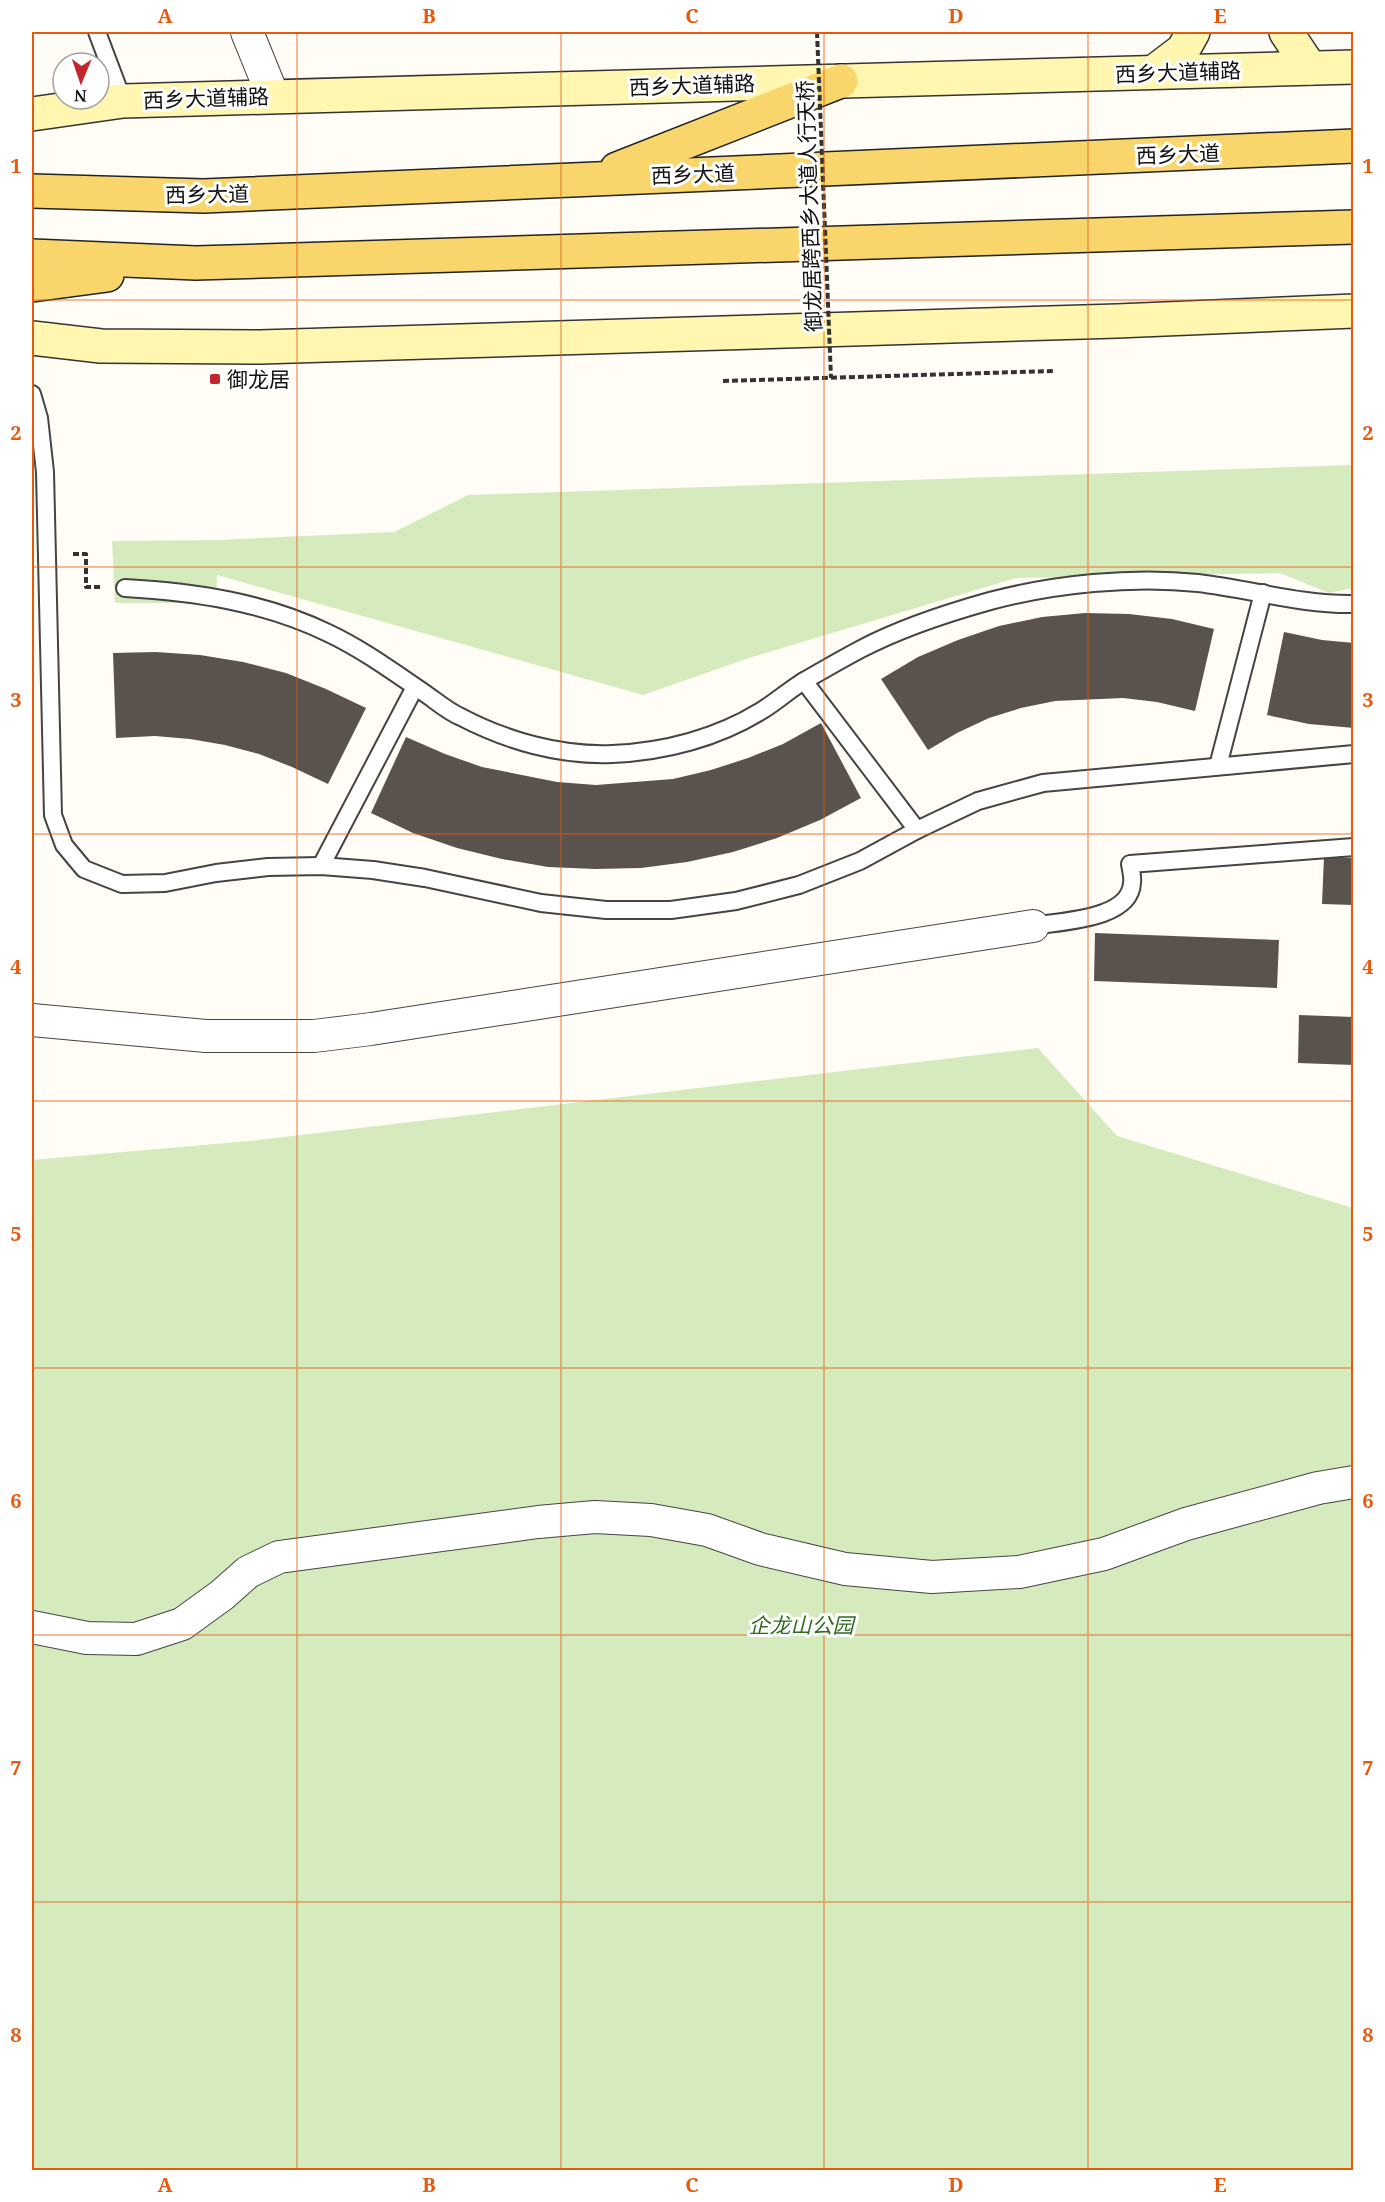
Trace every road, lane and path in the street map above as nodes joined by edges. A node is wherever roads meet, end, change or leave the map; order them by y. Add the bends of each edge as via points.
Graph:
1 (97, 32) edge
2 (247, 32) edge
3 (817, 32) edge
4 (1193, 32) edge
5 (1286, 32) edge
6 (1353, 67) edge
7 (1310, 68) junction
8 (1154, 72) junction
9 (842, 81) junction
10 (273, 96) junction
11 (123, 101) junction
12 (32, 114) edge
13 (1353, 146) edge
14 (32, 170) edge
15 (594, 178) junction
16 (32, 191) edge
17 (204, 196) junction
18 (1353, 227) edge
19 (32, 256) edge
20 (195, 263) junction
21 (32, 285) edge
22 (1353, 312) edge
23 (32, 338) edge
24 (1053, 371) dead end
25 (831, 378) junction
26 (723, 381) dead end
27 (32, 393) edge
28 (48, 580) junction
29 (125, 588) joint
30 (1263, 593) junction
31 (1353, 604) edge
32 (804, 681) junction
33 (415, 687) junction
34 (1353, 754) edge
35 (1218, 766) junction
36 (918, 830) junction
37 (1353, 847) edge
38 (321, 866) junction
39 (1033, 926) joint
40 (32, 1020) edge
41 (1353, 1482) edge
42 (32, 1627) edge

1 - 11 lane
2 - 10 street
3 - 25 path, 御龙居跨西乡大道人行天桥, bridge
4 - 8 street via 1183,50
5 - 7 street
6 - 7 street, 西乡大道辅路
7 - 8 street, 西乡大道辅路
8 - 9 street, 西乡大道辅路
9 - 10 street, 西乡大道辅路
9 - 15 main road
10 - 11 street, 西乡大道辅路
11 - 12 street, 西乡大道辅路
13 - 15 main road, 西乡大道
14 - 17 main road
15 - 17 main road, 西乡大道
16 - 17 main road, 西乡大道
18 - 20 main road
19 - 20 main road
20 - 21 main road
22 - 23 street via 260,346 101,346
24 - 25 path
25 - 26 path
27 - 28 lane via 44,463
28 - 29 path via 72,582 73,554 87,554 86,587
28 - 38 lane via 53,815 64,845 84,869 123,884 268,867
29 - 33 lane via 229,599 278,613 327,632
30 - 31 lane via 1326,604
30 - 32 lane via 1196,583 1127,582 1059,587 992,601 926,621 863,648
30 - 35 lane
32 - 33 lane via 760,712 713,735 663,749 610,754 558,750 507,738 458,716
32 - 36 lane
33 - 38 lane
34 - 35 lane
35 - 36 lane via 1042,783 978,801
36 - 38 lane via 860,861 799,885 736,902 671,910 606,910 541,903 425,878
37 - 39 lane via 1130,864 1132,885 1123,903 1105,914
39 - 40 street via 314,1036 206,1036
41 - 42 street via 1186,1524 1104,1554 1019,1572 932,1577 845,1569 760,1549 707,1530 595,1516 279,1557 248,1572 182,1624 136,1639 87,1638

